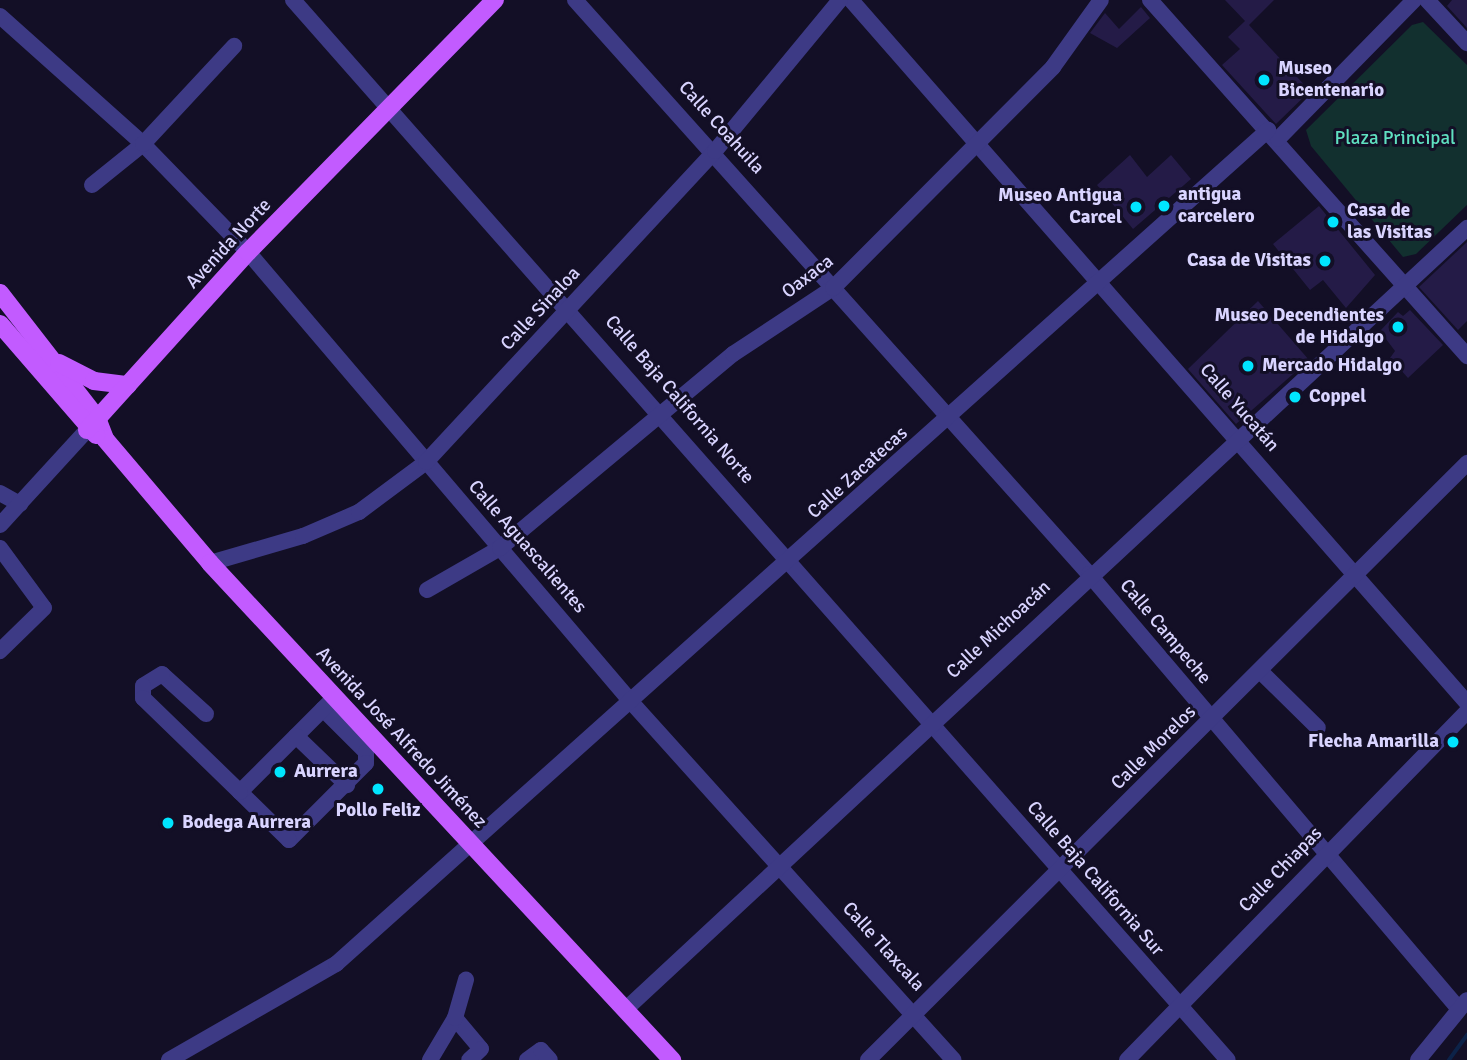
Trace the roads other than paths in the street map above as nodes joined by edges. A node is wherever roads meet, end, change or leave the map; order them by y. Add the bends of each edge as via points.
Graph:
1 (293, 0) edge
2 (495, 0) edge
3 (575, 0) edge
4 (840, 0) edge
5 (851, 0) edge
6 (1101, 0) edge
7 (1150, 0) edge
8 (1413, 0) edge
9 (1427, 0) edge
10 (0, 16) edge
11 (1467, 43) edge
12 (234, 46) dead end
13 (393, 106) junction
14 (1273, 134) junction
15 (977, 141) junction
16 (143, 144) junction
17 (715, 151) junction
18 (92, 185) dead end
19 (1467, 228) edge
20 (248, 252) junction
21 (1101, 279) junction
22 (1405, 287) junction
23 (833, 288) junction
24 (0, 293) edge
25 (571, 308) junction
26 (0, 324) edge
27 (1467, 356) edge
28 (57, 363) junction
29 (128, 385) junction
30 (664, 414) junction
31 (948, 421) junction
32 (92, 424) junction
33 (1237, 439) junction
34 (426, 462) junction
35 (1467, 463) edge
36 (0, 493) edge
37 (20, 504) junction
38 (0, 524) edge
39 (0, 548) edge
40 (500, 548) junction
41 (791, 561) junction
42 (211, 564) junction
43 (1089, 574) junction
44 (1356, 576) junction
45 (427, 590) dead end
46 (0, 651) edge
47 (1260, 671) junction
48 (329, 703) junction
49 (1467, 703) edge
50 (634, 704) junction
51 (1467, 712) edge
52 (206, 714) dead end
53 (1211, 719) junction
54 (931, 723) junction
55 (1318, 728) dead end
56 (296, 736) junction
57 (346, 785) junction
58 (240, 792) junction
59 (470, 843) junction
60 (1326, 852) junction
61 (781, 863) junction
62 (1062, 872) junction
63 (466, 980) dead end
64 (1463, 1004) edge
65 (1178, 1007) junction
66 (626, 1009) junction
67 (916, 1015) junction
68 (455, 1018) junction
69 (169, 1060) edge
70 (430, 1060) edge
71 (469, 1060) edge
72 (527, 1060) edge
73 (550, 1060) edge
74 (672, 1060) edge
75 (868, 1060) edge
76 (954, 1060) edge
77 (1127, 1060) edge
78 (1228, 1060) edge
79 (1418, 1060) edge

1 - 13 street, Calle Baja California Norte
2 - 13 main road, Avenida Norte
3 - 17 street, Calle Coahuila
4 - 17 street, Calle Sinaloa
5 - 15 street, Calle Yucatán
6 - 15 street, Oaxaca via 1053,67
7 - 14 street
8 - 14 street, Calle Zacatecas
9 - 11 street
10 - 16 street, Calle Aguascalientes
12 - 16 street
13 - 20 main road, Avenida Norte
13 - 25 street, Calle Baja California Norte
14 - 21 street, Calle Zacatecas
14 - 22 street
15 - 21 street, Calle Yucatán
15 - 23 street, Oaxaca
16 - 18 street
16 - 20 street, Calle Aguascalientes
17 - 23 street, Calle Coahuila
17 - 25 street, Calle Sinaloa
19 - 22 street, Calle Michoacán
20 - 29 main road, Avenida Norte
20 - 34 street, Calle Aguascalientes
21 - 31 street, Calle Zacatecas
21 - 33 street, Calle Yucatán
22 - 27 street
22 - 33 street, Calle Michoacán
23 - 30 street, Oaxaca via 733,354
23 - 31 street, Calle Campeche
24 - 28 main road
25 - 30 street, Calle Baja California Norte
25 - 34 street, Calle Sinaloa
26 - 32 main road
28 - 29 main road via 94,381
28 - 32 main road
29 - 32 main road, Avenida Norte
30 - 40 street, Oaxaca
30 - 41 street, Calle Baja California Norte
31 - 41 street, Calle Zacatecas
31 - 43 street, Calle Campeche
32 - 37 street, Avenida Norte
32 - 42 main road, Avenida José Alfredo Jiménez
33 - 43 street, Calle Michoacán
33 - 44 street, Calle Yucatán
34 - 40 street, Calle Aguascalientes
34 - 42 street, Calle Sinaloa via 359,512 303,536
35 - 44 street, Calle Morelos
36 - 37 street
37 - 38 street, Avenida Norte
39 - 46 street via 44,608
40 - 45 street, Oaxaca
40 - 50 street, Calle Aguascalientes
41 - 50 street, Calle Zacatecas
41 - 54 street, Calle Baja California Norte
42 - 48 main road, Avenida José Alfredo Jiménez
43 - 53 street, Calle Campeche
43 - 54 street, Calle Michoacán
44 - 47 street, Calle Morelos
44 - 49 street, Calle Yucatán
47 - 53 street, Calle Morelos
47 - 55 street
48 - 56 street
48 - 57 street via 366,752 363,769
48 - 59 main road, Avenida José Alfredo Jiménez
50 - 59 street, Calle Zacatecas
50 - 61 street, Calle Aguascalientes
51 - 60 street, Calle Chiapas
52 - 58 street via 162,674 143,685 143,698
53 - 60 street, Calle Campeche
53 - 62 street, Calle Morelos
54 - 61 street, Calle Michoacán
54 - 62 street, Calle Baja California Sur
56 - 57 street
56 - 58 street
57 - 58 street via 289,840
59 - 66 main road, Avenida José Alfredo Jiménez
59 - 69 street, Calle Zacatecas via 336,964
60 - 64 street, Calle Campeche
60 - 65 street, Calle Chiapas
61 - 66 street, Calle Michoacán
61 - 67 street, Calle Tlaxcala
62 - 65 street, Calle Baja California Sur
62 - 67 street, Calle Morelos
63 - 68 street
64 - 79 street
65 - 77 street, Calle Chiapas
65 - 78 street, Calle Baja California Sur
66 - 74 main road, Avenida José Alfredo Jiménez
67 - 75 street, Calle Morelos
67 - 76 street, Calle Tlaxcala
68 - 70 street
68 - 71 street via 481,1049
72 - 73 street via 541,1050

